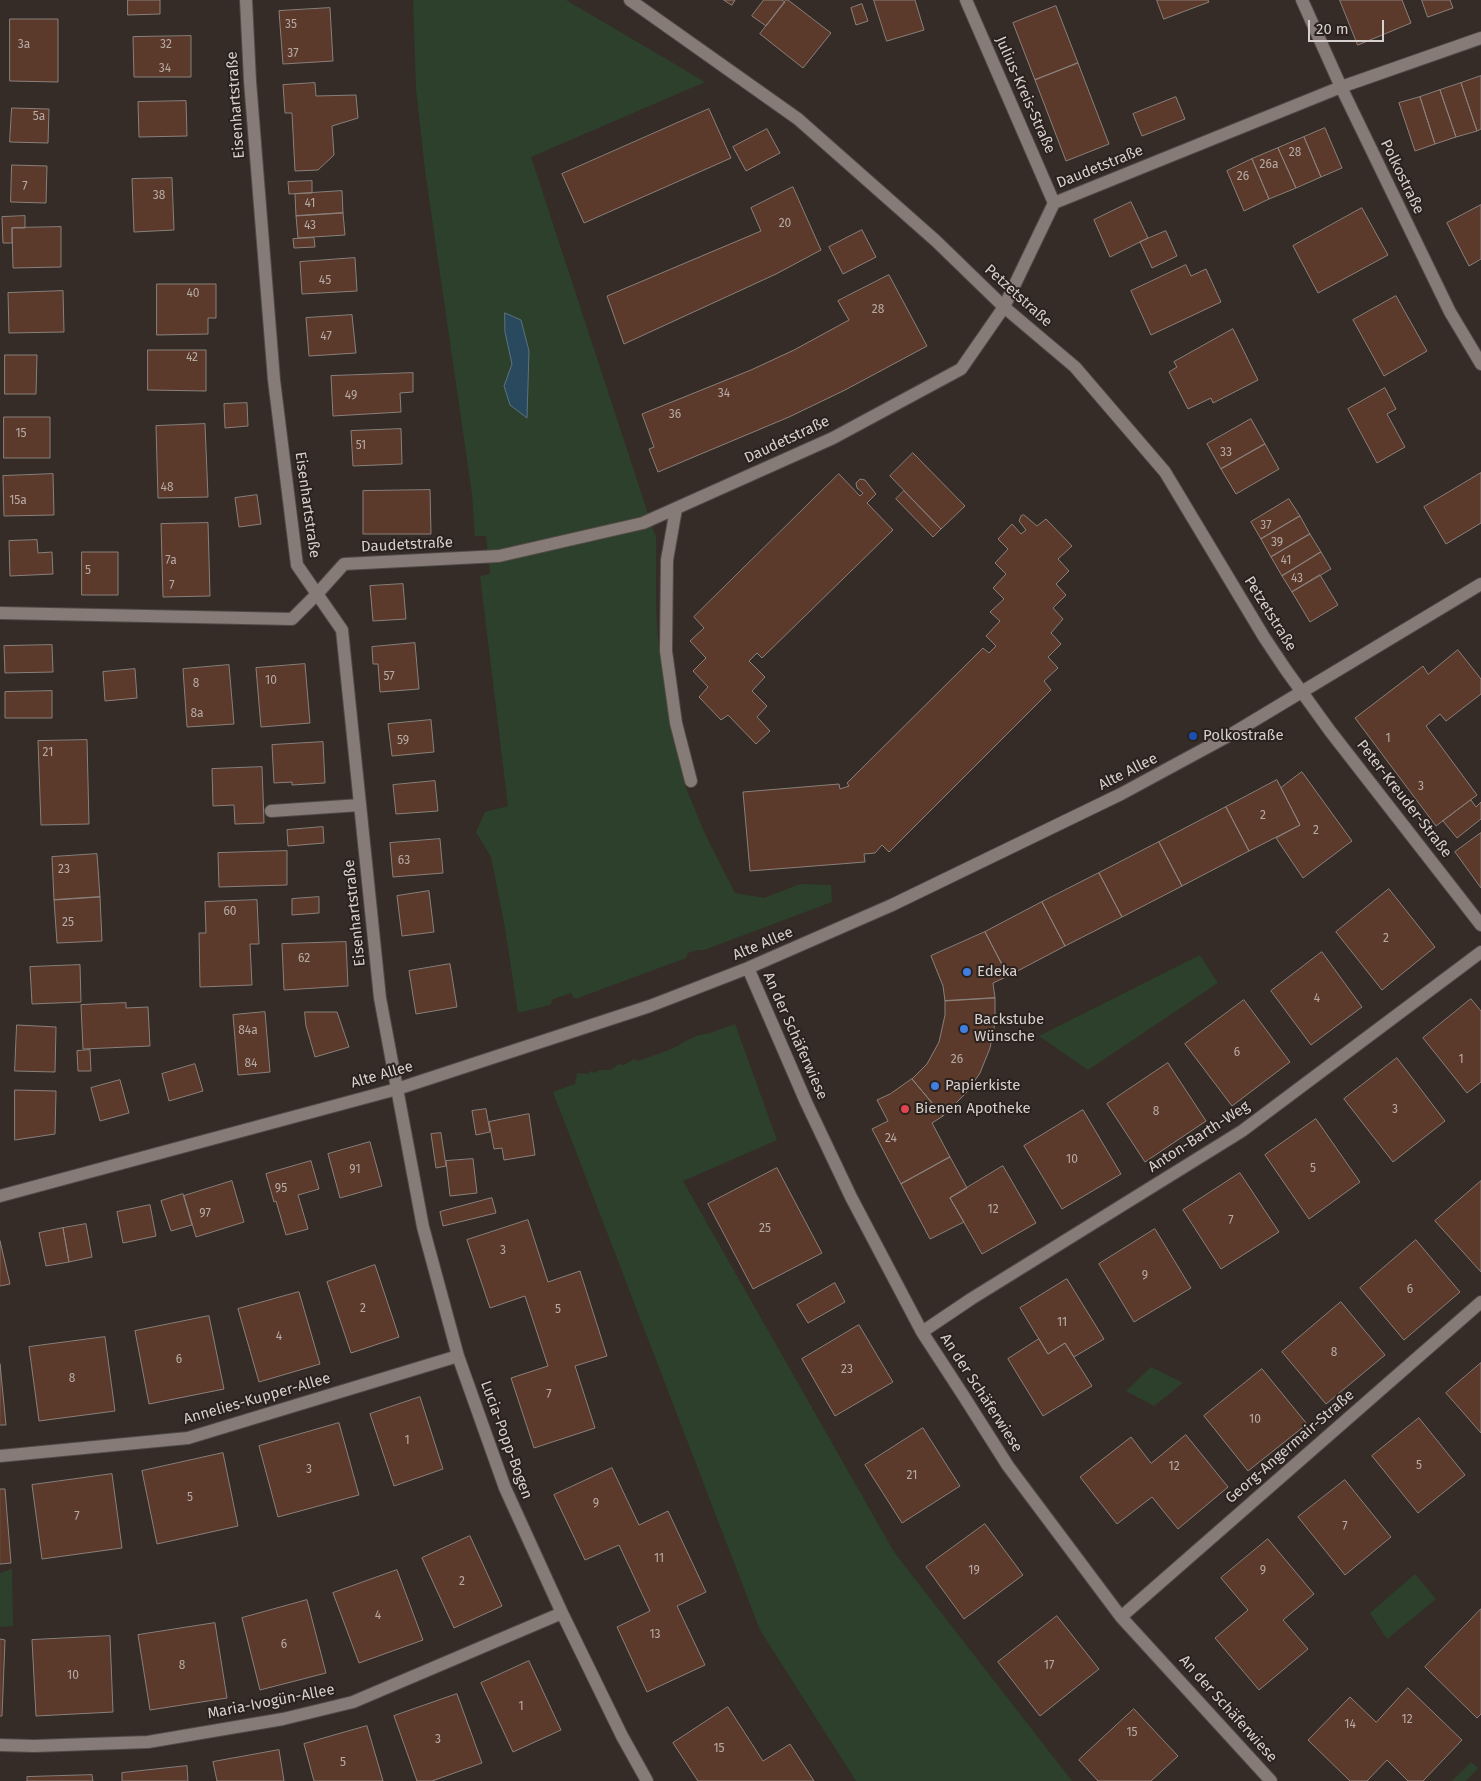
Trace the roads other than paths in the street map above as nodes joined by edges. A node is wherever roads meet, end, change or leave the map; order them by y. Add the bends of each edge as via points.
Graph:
1 (246, 0) edge
2 (630, 0) edge
3 (966, 0) edge
4 (1302, 0) edge
5 (1481, 38) edge
6 (1341, 87) junction
7 (1054, 203) junction
8 (1004, 307) junction
9 (1481, 364) edge
10 (676, 508) junction
11 (1481, 584) edge
12 (317, 594) junction
13 (0, 613) edge
14 (1302, 692) junction
15 (691, 781) dead end
16 (360, 805) junction
17 (271, 811) dead end
18 (1481, 925) edge
19 (1481, 952) edge
20 (748, 968) junction
21 (397, 1089) junction
22 (0, 1196) edge
23 (1481, 1302) edge
24 (922, 1332) junction
25 (458, 1356) junction
26 (0, 1456) edge
27 (562, 1613) junction
28 (1121, 1617) junction
29 (0, 1745) edge
30 (647, 1781) edge
31 (1271, 1781) edge

1 - 12 street, Eisenhartstraße via 274,370 291,517 297,565
2 - 8 street, Petzetstraße via 798,118 936,241
3 - 7 street, Julius-Kreis-Straße
4 - 6 street, Polkostraße
5 - 6 street, Daudetstraße
6 - 7 street, Daudetstraße
6 - 9 street, Polkostraße via 1450,312
7 - 8 street, Daudetstraße
8 - 10 street, Daudetstraße via 961,369 833,438
8 - 14 street, Petzetstraße via 1075,366 1165,472 1264,637
10 - 12 street, Daudetstraße via 643,523 500,556 344,564
10 - 15 street via 667,560 666,651 676,723
11 - 14 street, Alte Allee
12 - 13 street, Daudetstraße via 292,619
12 - 16 street, Eisenhartstraße via 342,630
14 - 18 street, Peter-Kreuder-Straße
14 - 20 street, Alte Allee via 1121,794 892,905
16 - 17 street
16 - 21 street, Eisenhartstraße via 380,998
19 - 24 street, Anton-Barth-Weg via 1242,1132
20 - 21 street, Alte Allee via 650,1006
20 - 24 street, An der Schäferwiese via 851,1197
21 - 22 street, Alte Allee
21 - 25 street, Lucia-Popp-Bogen via 423,1227
23 - 28 street, Georg-Angermair-Straße
24 - 28 street, An der Schäferwiese via 1008,1466
25 - 26 street, Annelies-Kupper-Allee via 188,1438
25 - 27 street, Lucia-Popp-Bogen via 505,1488
27 - 29 street, Maria-Ivogün-Allee via 353,1702 283,1720 148,1742
27 - 30 street, Lucia-Popp-Bogen
28 - 31 street, An der Schäferwiese

